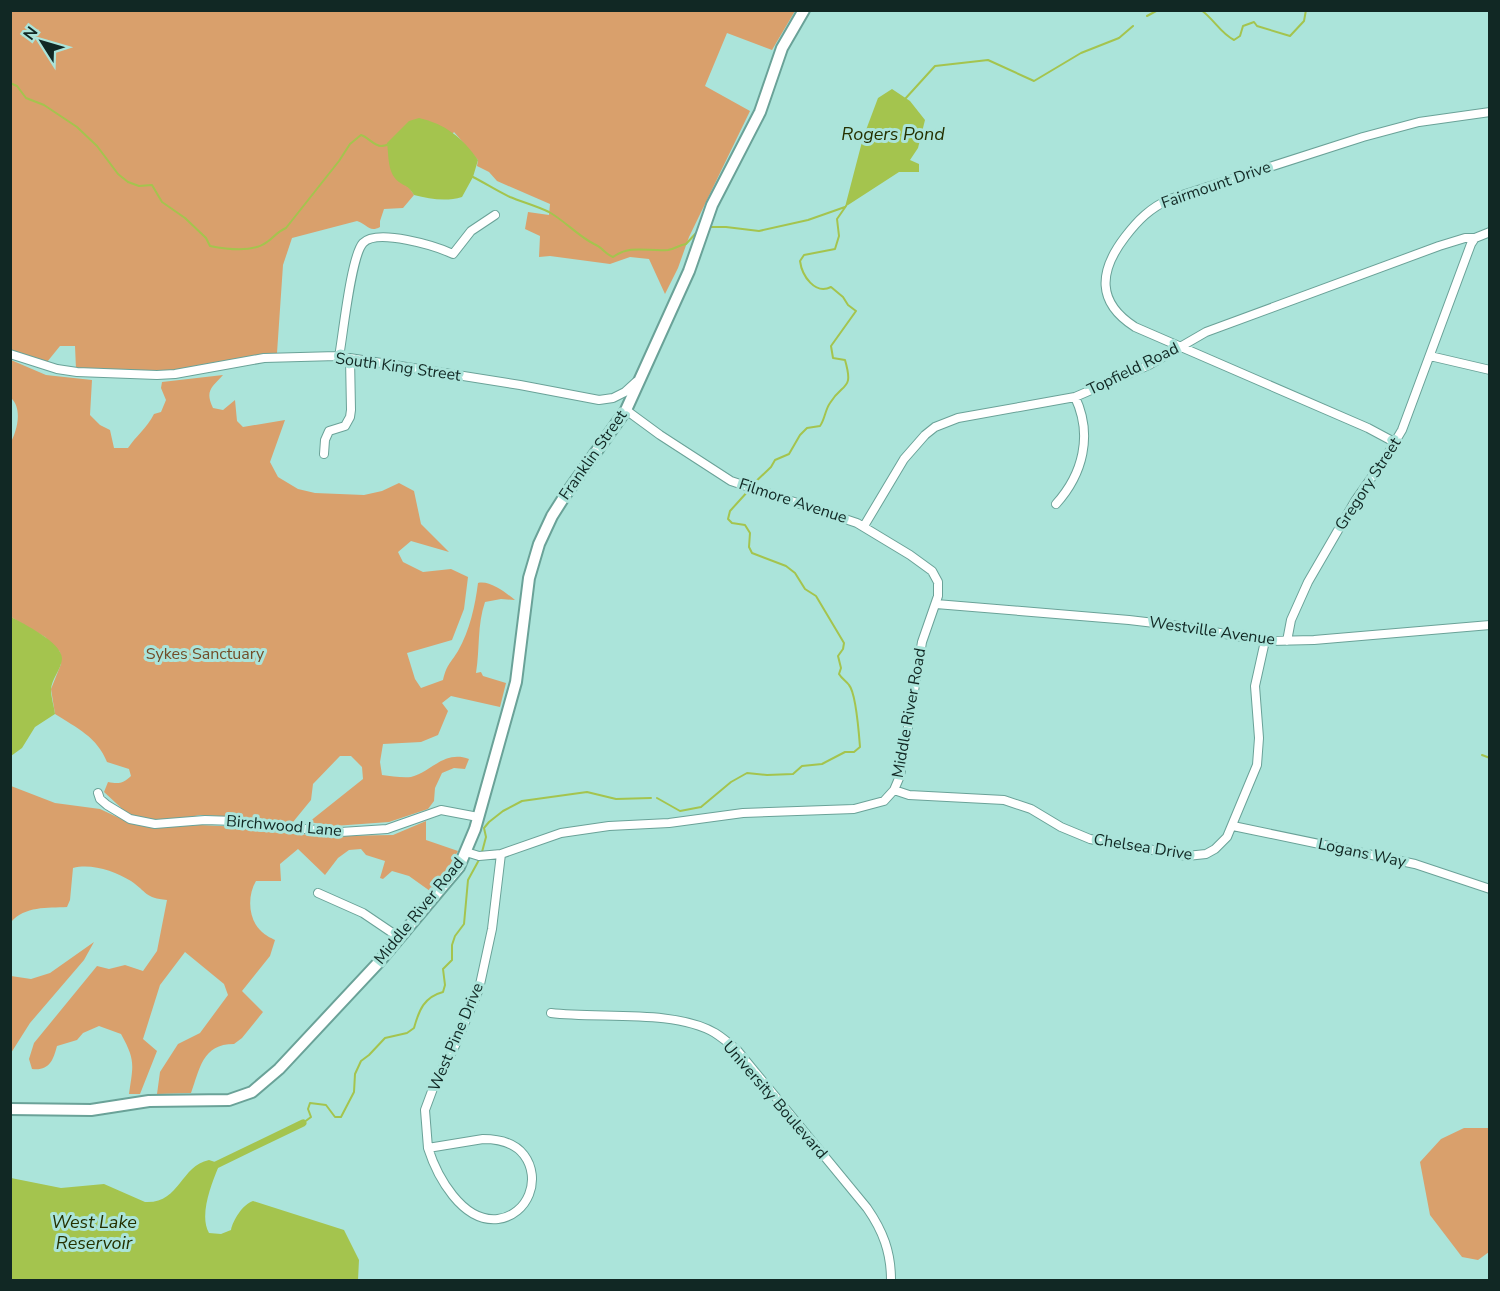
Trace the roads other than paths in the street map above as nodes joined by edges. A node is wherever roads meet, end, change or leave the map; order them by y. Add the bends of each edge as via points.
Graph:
1 (804, 10) edge
2 (1490, 112) edge
3 (495, 215) dead end
4 (1490, 232) edge
5 (1475, 238) junction
6 (1182, 346) junction
7 (10, 354) edge
8 (1430, 356) junction
9 (339, 357) junction
10 (350, 358) junction
11 (1490, 370) edge
12 (638, 381) junction
13 (1075, 397) junction
14 (626, 410) junction
15 (1396, 443) junction
16 (324, 454) dead end
17 (1056, 504) dead end
18 (864, 526) junction
19 (936, 604) junction
20 (1490, 625) edge
21 (1265, 641) junction
22 (1287, 641) junction
23 (894, 790) junction
24 (98, 793) dead end
25 (478, 817) junction
26 (1233, 826) junction
27 (470, 853) junction
28 (501, 854) junction
29 (1490, 889) edge
30 (318, 893) dead end
31 (400, 938) junction
32 (551, 1013) dead end
33 (10, 1109) edge
34 (428, 1148) junction
35 (891, 1281) edge

1 - 12 main road, Franklin Street via 782,48 760,112 712,206 689,271
2 - 6 street, Fairmount Drive via 1419,122 1330,146 1170,199 1148,211 1111,258 1105,278 1107,297 1125,321
3 - 9 street via 471,231 453,254 384,236 363,243 352,277
4 - 5 street
5 - 6 street, Topfield Road via 1428,250 1206,332
5 - 8 street, Gregory Street
6 - 13 street, Topfield Road
6 - 15 street, Fairmount Drive
7 - 9 street, South King Street via 67,371 148,375 176,374 264,358
8 - 11 street
8 - 15 street, Gregory Street
9 - 10 street, South King Street
10 - 12 street, South King Street via 599,400 613,398
10 - 16 street via 350,417 345,426 329,431
12 - 14 main road, Franklin Street
13 - 17 street via 1083,418 1084,451 1075,478
13 - 18 street, Topfield Road via 962,417 935,427 904,459
14 - 18 street, Filmore Avenue via 731,481
14 - 25 main road, Franklin Street via 566,494 539,544 529,578 516,682
15 - 22 street, Gregory Street via 1308,582 1291,620
18 - 19 street, Filmore Avenue via 932,571 939,589
19 - 21 street, Westville Avenue via 1129,620
19 - 23 street, Middle River Road via 922,642 903,764
20 - 22 street, Westville Avenue
21 - 22 street, Westville Avenue
21 - 26 street, Chelsea Drive via 1256,686 1257,765
23 - 26 street, Chelsea Drive via 909,795 1004,800 1090,839 1187,856 1215,849
23 - 28 street, Middle River Road via 884,801 854,809 743,813 579,829
24 - 25 street, Birchwood Lane via 107,805 130,819 155,824 235,821 341,832 387,829 441,810
25 - 27 main road, Franklin Street
26 - 29 street, Logans Way via 1415,864
27 - 28 street, Middle River Road
27 - 31 main road, Middle River Road
28 - 34 street, West Pine Drive via 492,929 479,989 425,1110
30 - 31 street via 363,913
31 - 33 main road, Middle River Road via 279,1069 240,1098 149,1101 92,1110
32 - 35 street, University Boulevard via 679,1021 725,1040 867,1208 886,1242
34 - 34 street, West Pine Drive via 483,1139 514,1146 531,1168 533,1179 527,1199 499,1219 479,1216 460,1204 445,1186

